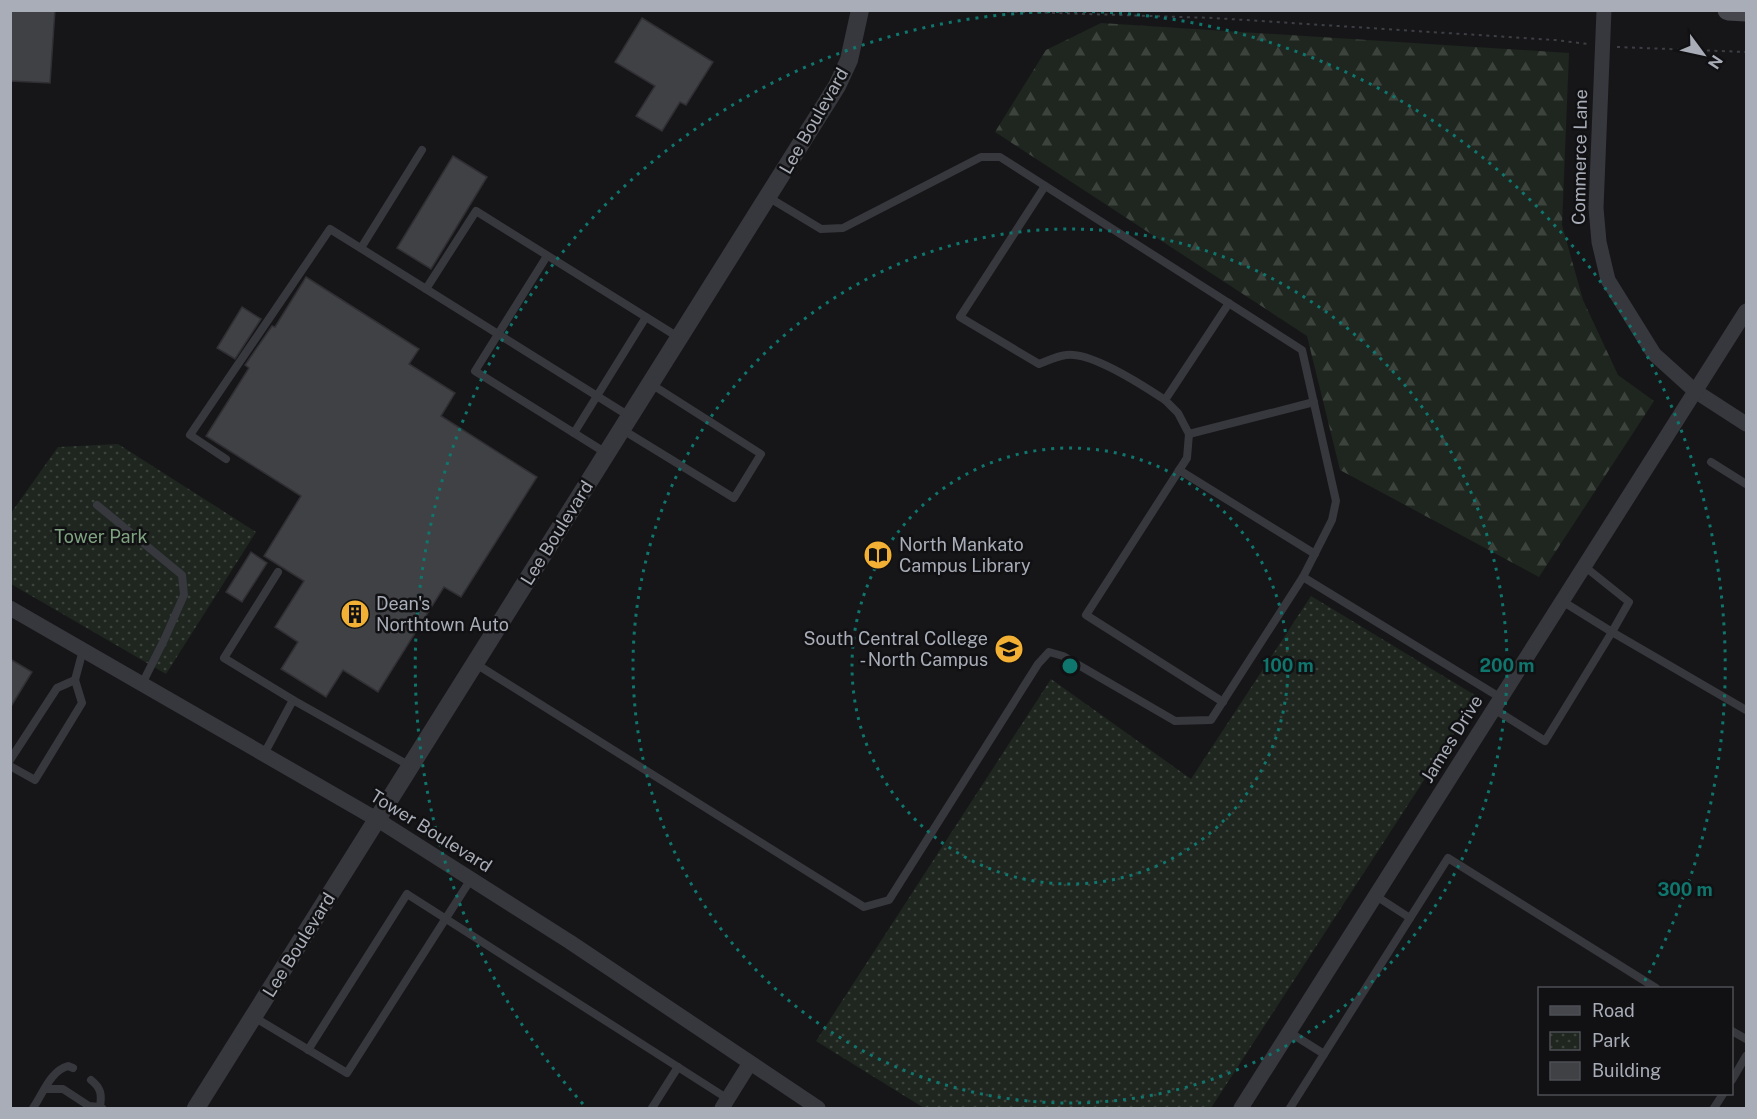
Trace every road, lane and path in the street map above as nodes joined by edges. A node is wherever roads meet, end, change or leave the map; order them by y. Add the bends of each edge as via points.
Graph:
1 (860, 10) edge
2 (962, 10) edge
3 (1604, 10) edge
4 (1728, 10) edge
5 (1746, 12) edge
6 (1603, 46) junction
7 (1746, 52) edge
8 (422, 150) dead end
9 (1045, 186) junction
10 (768, 197) junction
11 (361, 248) junction
12 (547, 256) junction
13 (426, 290) junction
14 (1229, 303) junction
15 (1746, 311) edge
16 (646, 317) junction
17 (498, 334) junction
18 (680, 338) junction
19 (651, 384) junction
20 (1695, 391) junction
21 (597, 396) junction
22 (1165, 399) junction
23 (1314, 402) junction
24 (626, 423) junction
25 (1746, 424) edge
26 (574, 433) junction
27 (1189, 434) junction
28 (607, 453) junction
29 (226, 459) dead end
30 (1710, 462) dead end
31 (1179, 470) junction
32 (1746, 484) edge
33 (97, 505) dead end
34 (1314, 554) junction
35 (1584, 566) junction
36 (278, 572) dead end
37 (1303, 577) junction
38 (1562, 601) junction
39 (10, 608) edge
40 (1612, 632) junction
41 (83, 650) junction
42 (476, 664) junction
43 (75, 680) junction
44 (142, 684) junction
45 (293, 700) junction
46 (1223, 702) junction
47 (1497, 703) junction
48 (1746, 710) edge
49 (264, 754) junction
50 (10, 760) edge
51 (10, 766) edge
52 (411, 767) junction
53 (378, 820) junction
54 (471, 879) junction
55 (1376, 896) junction
56 (446, 918) junction
57 (1410, 918) junction
58 (1654, 987) edge
59 (254, 1017) junction
60 (1289, 1032) junction
61 (308, 1050) junction
62 (1324, 1054) junction
63 (1746, 1056) edge
64 (750, 1063) junction
65 (678, 1067) junction
66 (73, 1068) dead end
67 (1733, 1077) edge
68 (91, 1080) dead end
69 (46, 1089) junction
70 (1722, 1095) edge
71 (725, 1104) edge
72 (33, 1108) edge
73 (101, 1108) edge
74 (196, 1108) edge
75 (652, 1108) edge
76 (818, 1108) edge
77 (1241, 1108) edge
78 (1290, 1108) edge
79 (1714, 1108) edge

1 - 10 street, Lee Boulevard via 849,60 837,86
2 - 6 path via 1214,18
3 - 6 street, Commerce Lane
4 - 5 main road
6 - 7 path
6 - 20 street, Commerce Lane via 1596,208 1608,280 1654,354
8 - 11 lane
9 - 10 lane via 1000,157 981,157 843,228 821,229
9 - 14 lane
9 - 22 lane via 960,316 1039,364 1068,354 1089,359 1125,374
10 - 18 street, Lee Boulevard
11 - 13 lane
11 - 29 lane via 330,229 190,435
12 - 13 lane via 476,212
12 - 16 lane
12 - 17 lane
13 - 17 lane
14 - 22 lane
14 - 23 lane via 1302,350
15 - 20 street, James Drive
16 - 18 lane
16 - 21 lane
17 - 21 lane
17 - 26 lane via 475,371
18 - 19 street, Lee Boulevard
19 - 24 street, Lee Boulevard
19 - 24 lane via 761,454 734,498
20 - 25 street, Commerce Lane
20 - 35 street, James Drive
21 - 24 lane
21 - 26 lane
22 - 27 lane
23 - 27 lane
23 - 34 lane via 1336,501 1332,520
24 - 28 street, Lee Boulevard
26 - 28 lane
27 - 31 lane via 1187,458
28 - 42 street, Lee Boulevard
30 - 32 lane
31 - 34 lane
31 - 46 lane via 1086,615
33 - 44 lane via 182,575 184,595
34 - 37 lane
35 - 38 street, James Drive
35 - 40 lane via 1629,602
36 - 45 lane via 224,658
37 - 46 lane
37 - 47 lane
38 - 40 lane
38 - 47 street, James Drive
39 - 41 street, Tower Boulevard
40 - 47 lane via 1545,741
40 - 48 lane
41 - 43 lane
41 - 44 street, Tower Boulevard
42 - 46 lane via 864,907 889,900 1049,652 1063,656 1175,721 1211,720
42 - 52 street, Lee Boulevard
43 - 50 lane via 57,688
43 - 51 lane via 82,703 35,780
44 - 49 street, Tower Boulevard
45 - 49 lane
45 - 52 lane
47 - 55 street, James Drive
49 - 53 street, Tower Boulevard
52 - 53 street, Lee Boulevard
53 - 54 street, Tower Boulevard
53 - 59 street, Lee Boulevard
54 - 56 lane
54 - 64 street, Tower Boulevard
55 - 57 lane
55 - 60 street, James Drive
56 - 61 lane via 347,1073
56 - 61 lane via 407,894
56 - 65 lane
57 - 58 lane via 1448,858
57 - 62 lane
59 - 61 lane
59 - 74 street, Lee Boulevard
60 - 62 lane
60 - 77 street, James Drive
62 - 78 lane
63 - 67 lane
64 - 71 street
64 - 76 street, Tower Boulevard
65 - 71 lane
65 - 75 lane
66 - 69 lane via 61,1068 52,1075
68 - 73 lane via 102,1095
69 - 72 lane
69 - 73 lane via 63,1089 89,1106
70 - 79 lane

